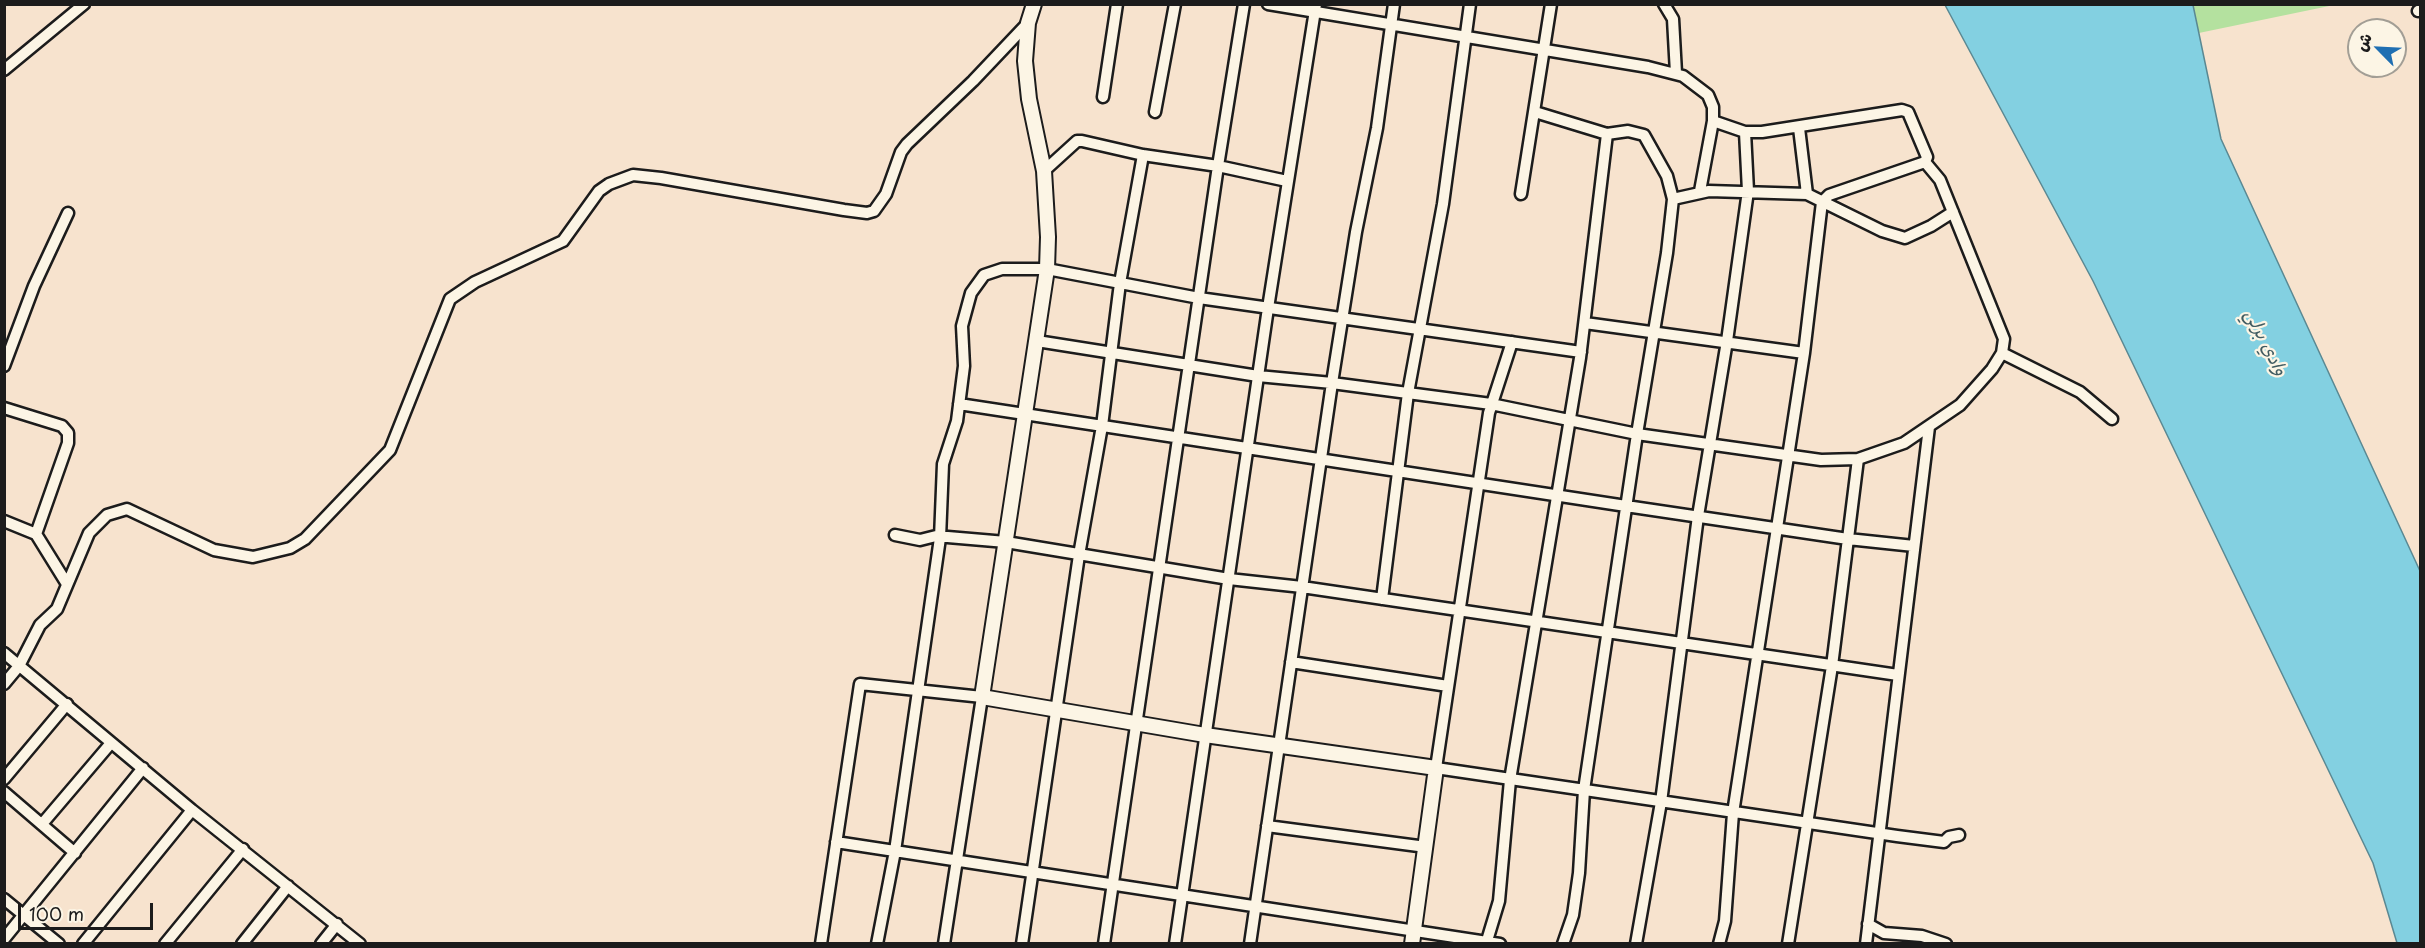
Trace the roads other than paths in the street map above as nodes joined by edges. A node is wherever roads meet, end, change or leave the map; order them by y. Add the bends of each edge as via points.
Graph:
1 (84, 4) edge
2 (1034, 4) edge
3 (1117, 4) edge
4 (1175, 4) edge
5 (1244, 4) edge
6 (1268, 4) edge
7 (1394, 4) edge
8 (1470, 4) edge
9 (1551, 4) edge
10 (1664, 4) edge
11 (1315, 8) edge
12 (1028, 23) junction
13 (1391, 25) junction
14 (1466, 36) junction
15 (1543, 50) junction
16 (4, 70) edge
17 (1676, 73) junction
18 (1103, 97) dead end
19 (1155, 112) dead end
20 (1534, 112) junction
21 (1713, 121) junction
22 (1798, 128) junction
23 (1745, 132) junction
24 (1607, 134) junction
25 (1143, 155) junction
26 (1925, 162) junction
27 (1218, 166) junction
28 (1044, 171) junction
29 (1287, 181) junction
30 (1700, 191) junction
31 (1748, 191) junction
32 (1521, 194) dead end
33 (1807, 194) junction
34 (1672, 199) junction
35 (1823, 200) junction
36 (1953, 212) junction
37 (68, 213) dead end
38 (1047, 269) junction
39 (1120, 283) junction
40 (1199, 298) junction
41 (1268, 308) junction
42 (1343, 317) junction
43 (1585, 323) junction
44 (1419, 328) junction
45 (1652, 332) junction
46 (1037, 341) junction
47 (1727, 341) junction
48 (1512, 342) junction
49 (1111, 352) junction
50 (1581, 352) junction
51 (1804, 352) junction
52 (2002, 353) junction
53 (1189, 364) junction
54 (4, 366) edge
55 (1258, 376) junction
56 (1332, 383) junction
57 (1408, 393) junction
58 (959, 404) junction
59 (1491, 404) junction
60 (4, 408) edge
61 (1026, 414) junction
62 (2112, 419) dead end
63 (1569, 421) junction
64 (1102, 426) junction
65 (1929, 427) junction
66 (1637, 434) junction
67 (1178, 437) junction
68 (1709, 444) junction
69 (1247, 449) junction
70 (1788, 456) junction
71 (1322, 459) junction
72 (1858, 459) junction
73 (1398, 471) junction
74 (1478, 483) junction
75 (1556, 495) junction
76 (1626, 506) junction
77 (1698, 516) junction
78 (4, 521) edge
79 (1777, 528) junction
80 (36, 534) junction
81 (895, 536) dead end
82 (940, 538) junction
83 (1848, 539) junction
84 (1006, 542) junction
85 (1914, 546) junction
86 (1079, 555) junction
87 (1159, 567) junction
88 (1229, 579) junction
89 (67, 584) junction
90 (1302, 587) junction
91 (1382, 599) junction
92 (1460, 611) junction
93 (1536, 622) junction
94 (1608, 634) junction
95 (1680, 645) junction
96 (4, 654) edge
97 (1758, 654) junction
98 (1291, 662) junction
99 (19, 666) junction
100 (1832, 666) junction
101 (1898, 675) junction
102 (4, 684) edge
103 (1448, 686) junction
104 (919, 689) junction
105 (982, 697) junction
106 (67, 704) junction
107 (1056, 709) junction
108 (1136, 722) junction
109 (1204, 735) junction
110 (111, 743) junction
111 (1278, 744) junction
112 (143, 768) junction
113 (1436, 768) junction
114 (4, 779) edge
115 (1510, 780) junction
116 (1584, 790) junction
117 (4, 792) edge
118 (1661, 802) junction
119 (192, 810) junction
120 (1733, 813) junction
121 (1805, 822) junction
122 (42, 825) junction
123 (1267, 826) junction
124 (1881, 833) junction
125 (1959, 835) dead end
126 (836, 842) junction
127 (1426, 847) junction
128 (243, 849) junction
129 (895, 852) junction
130 (75, 853) junction
131 (955, 861) junction
132 (1032, 871) junction
133 (1111, 885) junction
134 (288, 886) junction
135 (1182, 896) junction
136 (4, 899) edge
137 (1254, 906) junction
138 (25, 915) junction
139 (337, 924) junction
140 (1869, 924) junction
141 (1413, 937) edge
142 (4, 939) edge
143 (1486, 942) edge
144 (59, 944) edge
145 (83, 944) edge
146 (165, 944) edge
147 (242, 944) edge
148 (321, 944) edge
149 (360, 944) edge
150 (821, 944) edge
151 (877, 944) edge
152 (944, 944) edge
153 (1022, 944) edge
154 (1104, 944) edge
155 (1175, 944) edge
156 (1250, 944) edge
157 (1500, 944) edge
158 (1563, 944) edge
159 (1636, 944) edge
160 (1719, 944) edge
161 (1788, 944) edge
162 (1866, 944) edge
163 (1946, 944) edge

1 - 16 street
2 - 12 street
3 - 18 street
4 - 19 street
5 - 27 street
6 - 11 street
7 - 13 street
8 - 14 street
9 - 15 street
10 - 17 street via 1672,18
11 - 13 street
11 - 29 street
12 - 28 street via 1025,61 1029,99
12 - 89 street via 907,144 886,194 874,211 844,210 661,178 633,175 617,179 599,192 563,241 475,282 450,299 390,450 305,539 268,554 237,555 214,550 135,512 119,510 102,519 89,533
13 - 14 street
13 - 42 street
14 - 15 street
14 - 44 street via 1443,204
15 - 17 street
15 - 20 street
17 - 21 street via 1708,95
20 - 24 street
20 - 32 street
21 - 23 street
21 - 30 street
22 - 23 street
22 - 26 street via 1904,110 1927,157
22 - 33 street
23 - 31 street
24 - 34 street via 1628,130 1644,135 1667,176
24 - 43 street
25 - 27 street
25 - 28 street via 1077,141
25 - 39 street
26 - 35 street
26 - 36 street via 1940,180
27 - 29 street
27 - 40 street
28 - 38 street
29 - 41 street
30 - 31 street
30 - 34 street
31 - 33 street
31 - 47 street
33 - 35 street
34 - 45 street via 1667,253
35 - 36 street via 1882,231 1905,238
35 - 51 street
36 - 52 street via 2002,328
37 - 54 street via 34,286
38 - 39 street
38 - 46 street
38 - 58 street via 990,271 971,293 962,326 964,366
39 - 40 street
39 - 49 street
40 - 41 street
40 - 53 street
41 - 42 street
41 - 55 street
42 - 44 street
42 - 56 street
43 - 45 street
43 - 50 street
44 - 48 street
44 - 57 street
45 - 47 street
45 - 66 street
46 - 49 street
46 - 61 street
47 - 51 street
47 - 68 street
48 - 50 street
48 - 59 street
49 - 53 street
49 - 64 street
50 - 63 street
51 - 70 street
52 - 62 street via 2080,392
52 - 65 street via 1960,405
53 - 55 street
53 - 67 street
55 - 56 street
55 - 69 street
56 - 57 street
56 - 71 street
57 - 59 street
57 - 73 street
58 - 61 street
58 - 82 street via 943,464
59 - 63 street
59 - 74 street
60 - 80 street via 62,426 68,433 68,443
61 - 64 street
61 - 84 street
63 - 66 street
63 - 75 street
64 - 67 street
64 - 86 street
65 - 72 street via 1904,443
65 - 85 street
66 - 68 street
66 - 76 street
67 - 69 street
67 - 87 street
68 - 70 street
68 - 77 street
69 - 71 street
69 - 88 street
70 - 72 street
70 - 79 street
71 - 73 street
71 - 90 street
72 - 83 street
73 - 74 street
73 - 91 street
74 - 75 street
74 - 92 street
75 - 76 street
75 - 93 street
76 - 77 street
76 - 94 street
77 - 79 street
77 - 95 street
78 - 80 street
79 - 83 street
79 - 97 street
80 - 89 street
81 - 82 street
82 - 84 street
82 - 104 street
83 - 85 street
83 - 100 street
84 - 86 street
84 - 105 street
85 - 101 street
86 - 87 street
86 - 107 street
87 - 88 street
87 - 108 street
88 - 90 street
88 - 109 street
89 - 99 street via 57,609 32,637
90 - 91 street
90 - 98 street
91 - 92 street
92 - 93 street
92 - 103 street
93 - 94 street
93 - 115 street
94 - 95 street
94 - 116 street
95 - 97 street
95 - 118 street
96 - 99 street
97 - 100 street
97 - 120 street
98 - 103 street
98 - 111 street
99 - 102 street
99 - 106 street
100 - 101 street
100 - 121 street
101 - 124 street
103 - 113 street
104 - 105 street
104 - 126 street via 860,684
104 - 129 street
105 - 107 street
105 - 131 street
106 - 110 street
106 - 114 street
107 - 108 street
107 - 132 street
108 - 109 street
108 - 133 street
109 - 111 street
109 - 135 street
110 - 112 street
110 - 122 street
111 - 113 street
111 - 123 street
112 - 119 street
112 - 130 street
113 - 115 street
113 - 127 street
115 - 116 street
115 - 143 street via 1499,901
116 - 118 street
116 - 158 street via 1579,873 1573,915
117 - 122 street
118 - 120 street
118 - 159 street
119 - 128 street
119 - 145 street
120 - 121 street
120 - 160 street via 1725,921
121 - 124 street
121 - 161 street
122 - 130 street
123 - 127 street
123 - 137 street
124 - 125 street via 1944,842
124 - 140 street
126 - 129 street
126 - 150 street
127 - 141 street
128 - 134 street
128 - 146 street
129 - 131 street
129 - 151 street
130 - 138 street
131 - 132 street
131 - 152 street
132 - 133 street
132 - 153 street
133 - 135 street
133 - 154 street
134 - 139 street
134 - 147 street
135 - 137 street
135 - 155 street
136 - 138 street
137 - 141 street
137 - 156 street
138 - 142 street
138 - 144 street
139 - 148 street
139 - 149 street
140 - 162 street
140 - 163 street via 1884,933 1922,936
141 - 143 street
143 - 157 street

